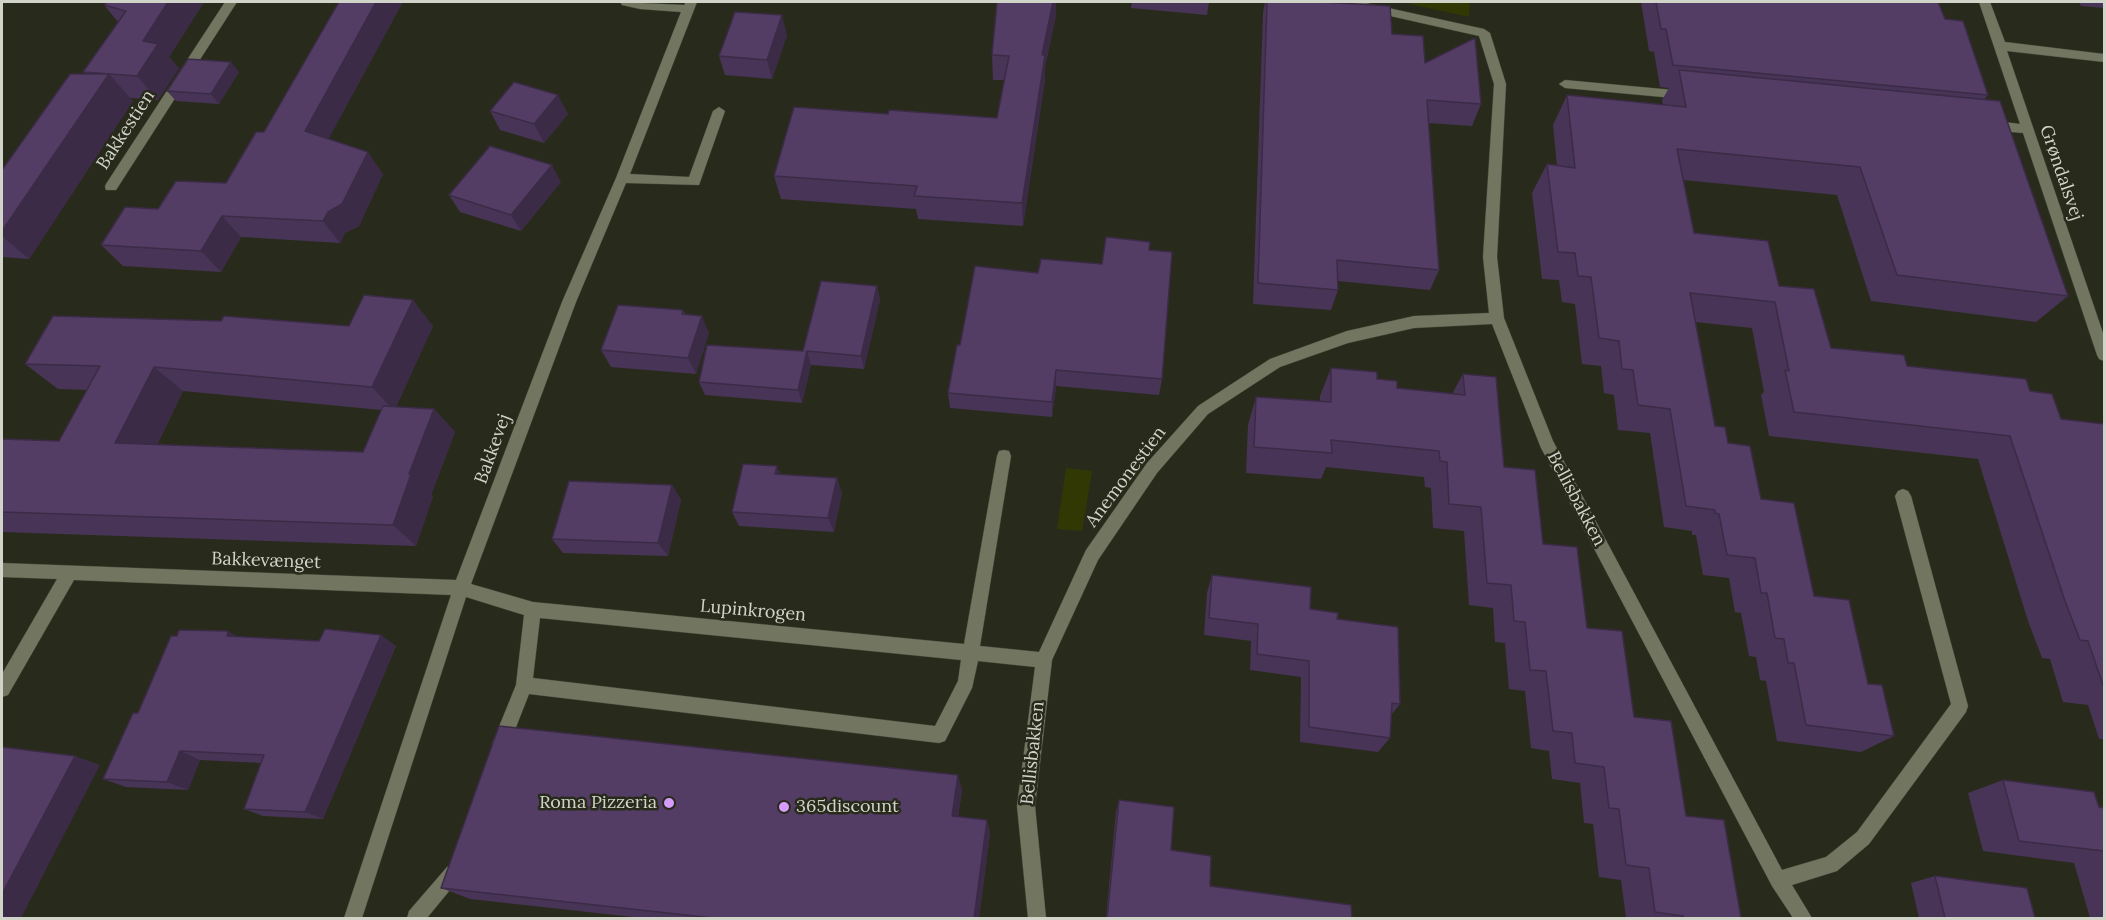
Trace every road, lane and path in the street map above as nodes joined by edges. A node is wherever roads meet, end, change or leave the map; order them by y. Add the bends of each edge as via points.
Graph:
1 (231, 2) edge
2 (626, 2) edge
3 (1346, 2) edge
4 (1985, 2) edge
5 (689, 5) edge
6 (2000, 46) junction
7 (2104, 58) edge
8 (1565, 84) dead end
9 (1695, 96) edge
10 (719, 111) dead end
11 (1980, 124) edge
12 (2028, 129) junction
13 (622, 178) junction
14 (111, 187) dead end
15 (1497, 318) junction
16 (2104, 355) edge
17 (1004, 456) dead end
18 (1903, 496) dead end
19 (2, 570) edge
20 (70, 572) junction
21 (461, 588) junction
22 (533, 610) junction
23 (972, 652) junction
24 (1044, 660) junction
25 (524, 685) junction
26 (2, 689) edge
27 (495, 762) edge
28 (461, 857) edge
29 (1778, 880) junction
30 (353, 918) edge
31 (416, 918) edge
32 (1037, 918) edge
33 (1803, 918) edge

1 - 14 street, Bakkestien
2 - 5 street
3 - 15 street, Bellisbakken via 1484,33 1500,84 1490,257
4 - 6 street, Grøndalsvej
5 - 13 street, Bakkevej
6 - 7 street
6 - 12 street, Grøndalsvej
8 - 9 street
10 - 13 street via 694,182
11 - 12 street
12 - 16 street, Grøndalsvej
13 - 21 street, Bakkevej via 569,302
15 - 24 street, Anemonestien via 1414,322 1347,337 1275,363 1203,410 1152,468 1092,555
15 - 29 street, Bellisbakken via 1546,443
17 - 23 street
18 - 29 street via 1960,706 1863,838 1832,865
19 - 20 street, Bakkevænget
20 - 21 street, Bakkevænget
20 - 26 street
21 - 22 street, Lupinkrogen
21 - 30 street, Bakkevej
22 - 23 street, Lupinkrogen
22 - 25 street
23 - 24 street, Lupinkrogen
23 - 25 street via 966,682 939,735
24 - 32 street, Bellisbakken via 1026,806
25 - 27 street
28 - 31 street via 458,868
29 - 33 street, Bellisbakken

